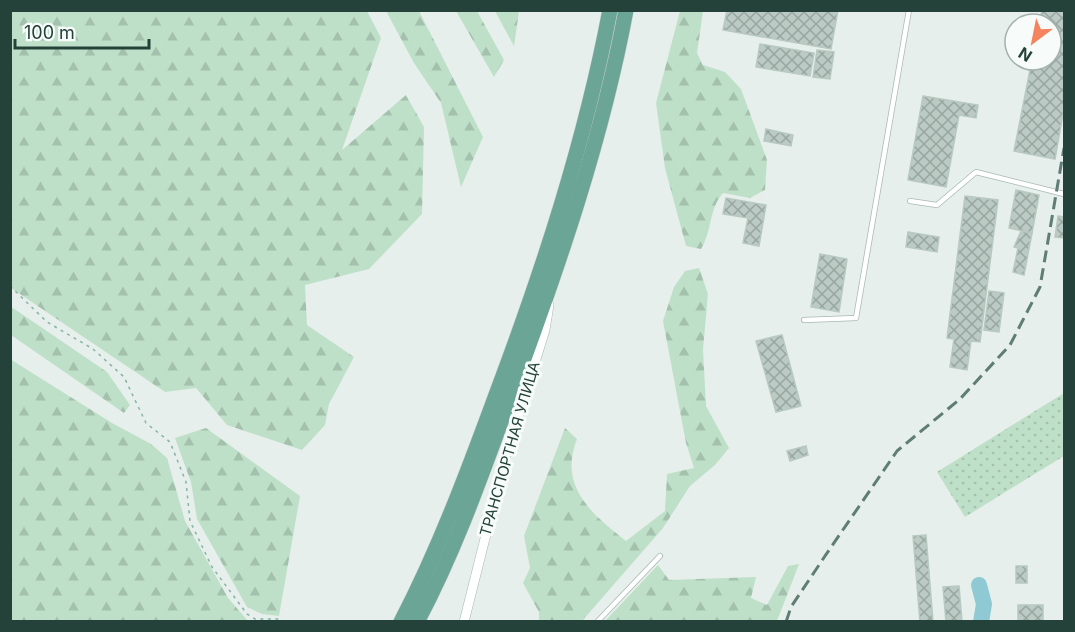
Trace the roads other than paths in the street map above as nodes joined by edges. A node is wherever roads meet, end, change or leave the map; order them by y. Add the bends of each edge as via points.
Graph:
1 (610, 10) edge
2 (626, 10) edge
3 (909, 10) edge
4 (1065, 194) edge
5 (910, 201) dead end
6 (555, 275) junction
7 (804, 320) dead end
8 (660, 556) dead end
9 (401, 621) edge
10 (417, 621) edge
11 (464, 621) edge
12 (597, 621) edge

1 - 9 main road via 569,182 538,281 452,511
2 - 6 main road
3 - 7 lane via 856,318
4 - 5 lane via 976,172 937,205
6 - 10 main road via 473,496
6 - 11 street, ТРАНСПОРТНАЯ УЛИЦА via 544,330 506,455
8 - 12 lane

